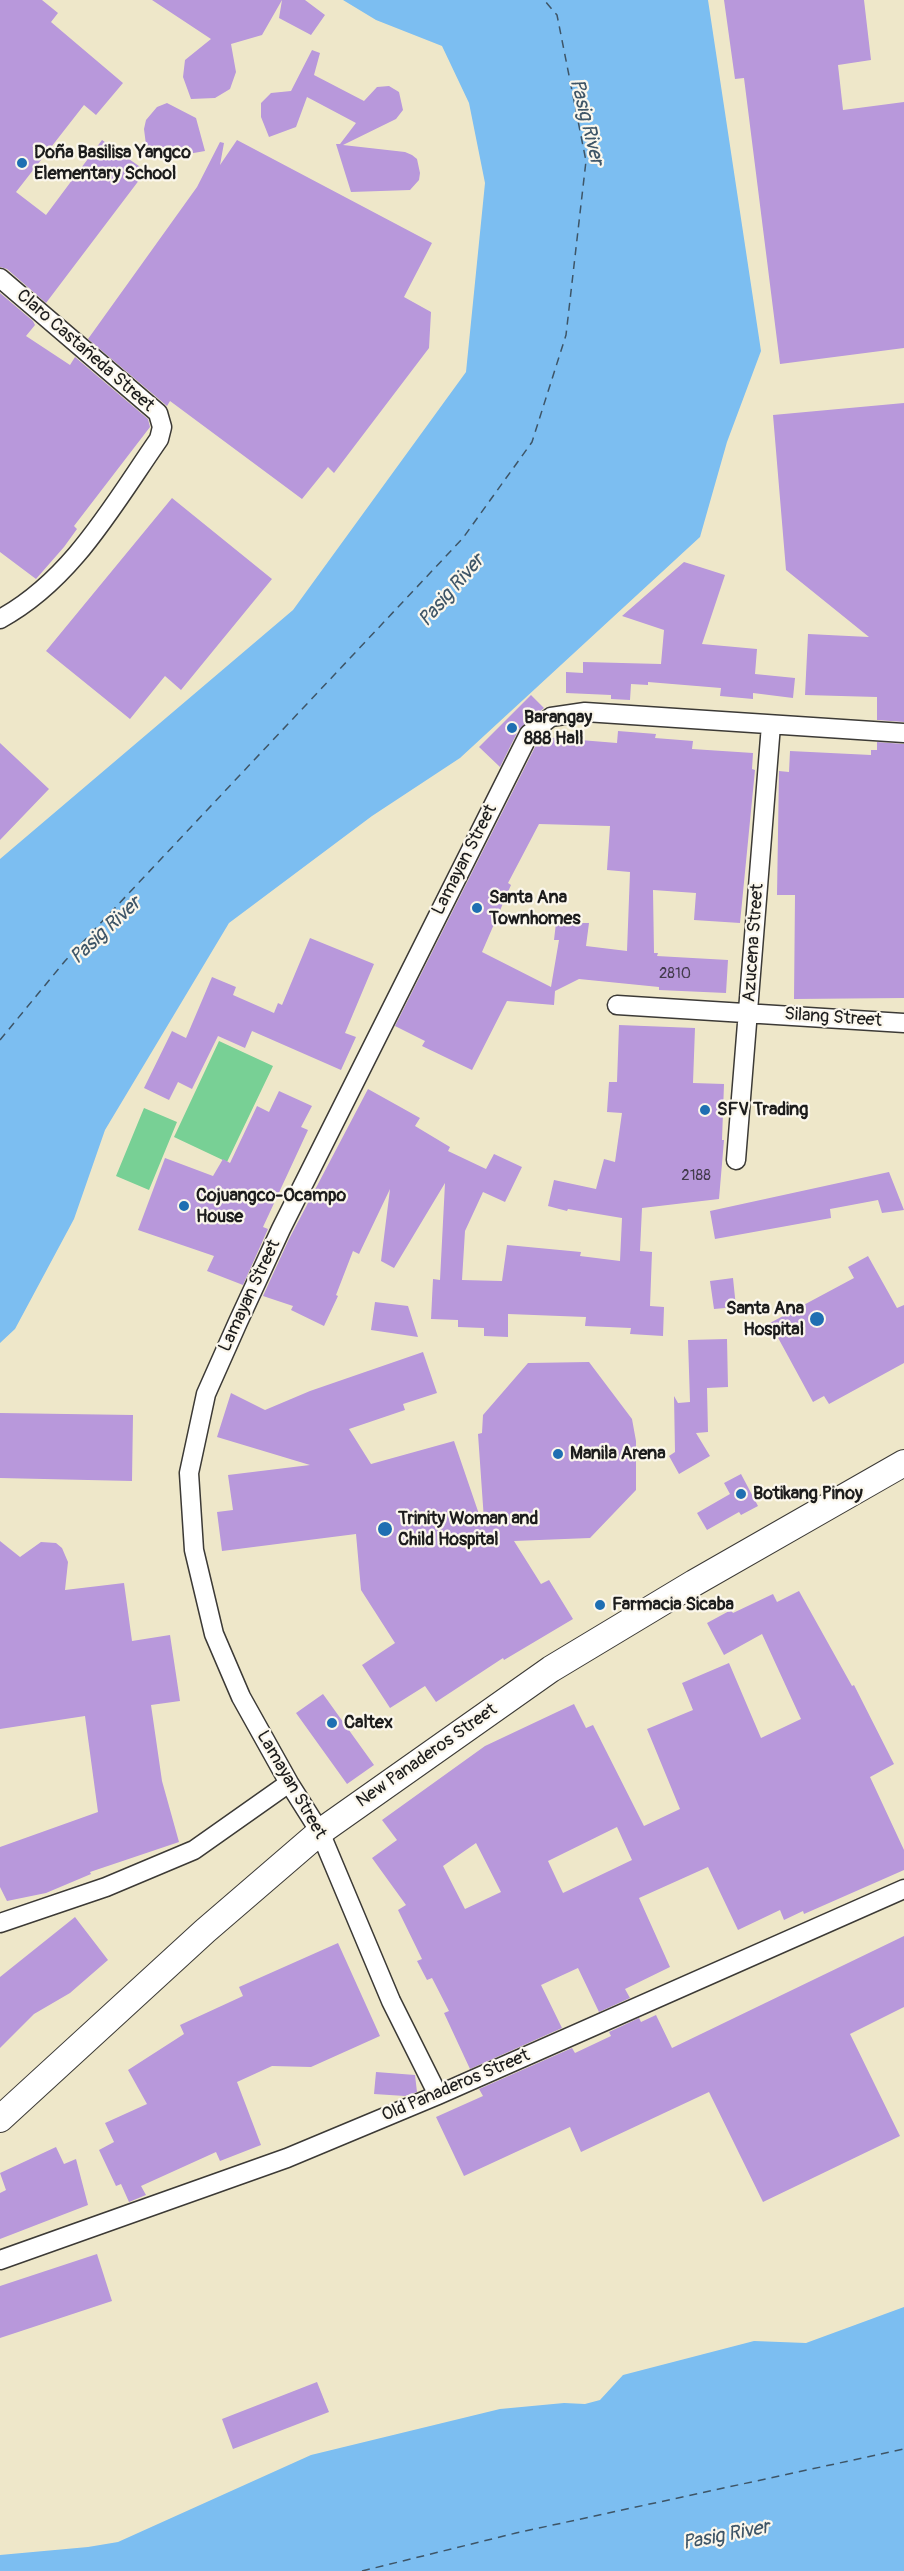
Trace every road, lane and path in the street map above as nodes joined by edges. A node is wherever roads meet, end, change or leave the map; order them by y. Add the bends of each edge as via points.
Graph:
1 (0, 278) edge
2 (0, 619) edge
3 (771, 726) junction
4 (904, 733) edge
5 (617, 1005) dead end
6 (749, 1012) junction
7 (904, 1023) edge
8 (736, 1160) dead end
9 (904, 1462) edge
10 (289, 1783) junction
11 (320, 1832) junction
12 (904, 1889) edge
13 (19, 1918) junction
14 (0, 1923) edge
15 (0, 1938) edge
16 (438, 2095) junction
17 (0, 2119) edge
18 (0, 2260) edge

1 - 2 street, Claro Castañeda Street via 158,413 162,427 159,439 76,558 24,606
3 - 4 street, Lamayan Street
3 - 6 street, Azucena Street
3 - 10 street, Lamayan Street via 585,712 551,717 530,734 238,1322 206,1394 189,1473 194,1550 214,1634 241,1697
5 - 6 street, Silang Street
6 - 7 street, Silang Street
6 - 8 street, Azucena Street
9 - 11 main road, New Panaderos Street via 551,1669
10 - 11 street, Lamayan Street
10 - 13 street via 194,1851
11 - 16 street, Lamayan Street via 391,2001
11 - 17 main road, New Panaderos Street via 205,1931
12 - 16 street, Old Panaderos Street
13 - 14 street
13 - 15 street
16 - 18 street, Old Panaderos Street via 287,2158

